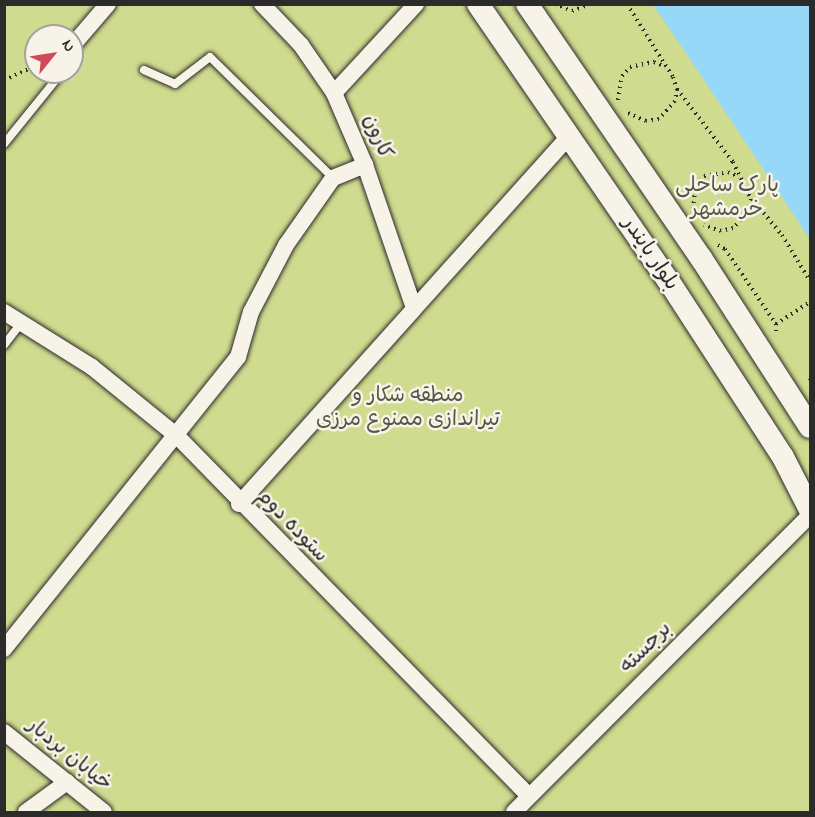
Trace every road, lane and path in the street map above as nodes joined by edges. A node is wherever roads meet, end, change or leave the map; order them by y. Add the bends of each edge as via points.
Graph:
1 (108, 4) edge
2 (262, 4) edge
3 (416, 4) edge
4 (478, 4) edge
5 (527, 4) edge
6 (555, 4) edge
7 (590, 4) edge
8 (627, 4) edge
9 (84, 32) edge
10 (665, 68) junction
11 (144, 70) dead end
12 (24, 71) edge
13 (4, 80) edge
14 (52, 84) edge
15 (677, 89) junction
16 (333, 93) junction
17 (570, 135) junction
18 (4, 144) edge
19 (365, 165) junction
20 (739, 177) junction
21 (333, 178) junction
22 (751, 199) junction
23 (696, 215) dead end
24 (699, 220) dead end
25 (810, 281) edge
26 (810, 302) edge
27 (414, 308) junction
28 (4, 312) edge
29 (22, 322) junction
30 (776, 324) dead end
31 (4, 345) edge
32 (810, 427) edge
33 (177, 436) junction
34 (239, 504) junction
35 (810, 510) edge
36 (810, 516) edge
37 (4, 649) edge
38 (4, 732) edge
39 (67, 782) junction
40 (529, 796) junction
41 (27, 813) edge
42 (104, 813) edge
43 (514, 813) edge

1 - 9 street
2 - 16 street, کارون via 301,45
3 - 16 street
4 - 17 street, بلوار بایندر
5 - 32 street, بلوار بایندر via 701,258
6 - 7 path via 572,11
8 - 10 path
10 - 15 path
10 - 15 path via 641,62 626,71 617,87 624,111 634,118 659,118 669,111
11 - 21 lane via 175,84 210,57
12 - 13 path
14 - 18 lane
15 - 20 path via 726,153
16 - 19 street, کارون
17 - 27 street
17 - 35 street, بلوار بایندر via 783,457
19 - 21 street
19 - 27 street, کارون
20 - 22 path
20 - 23 path via 728,172 704,177 692,197
21 - 33 street via 286,245 250,312 238,357
22 - 24 path via 743,221 733,228 715,229
22 - 25 path via 782,235
26 - 30 path
27 - 34 street
28 - 29 street, ستوده دوم
29 - 31 lane
29 - 33 street, ستوده دوم via 92,367
33 - 34 street, ستوده دوم
33 - 37 street
34 - 40 street, ستوده دوم
36 - 40 street, برجسته
38 - 39 street, خیابان بردبار
39 - 41 street
39 - 42 street, خیابان بردبار
40 - 43 street, برجسته

